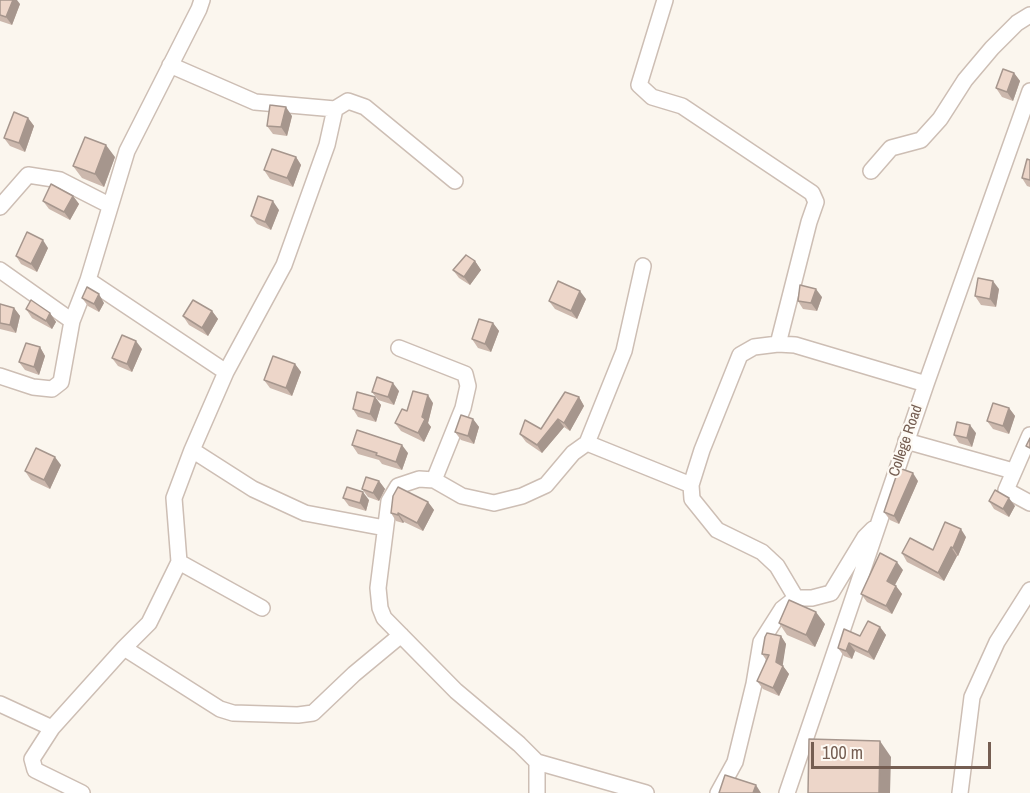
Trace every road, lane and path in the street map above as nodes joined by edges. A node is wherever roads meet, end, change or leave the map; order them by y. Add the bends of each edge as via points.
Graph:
1 (202, 0) edge
2 (665, 0) edge
3 (1030, 15) edge
4 (170, 65) junction
5 (1030, 91) edge
6 (335, 109) junction
7 (871, 171) dead end
8 (455, 181) dead end
9 (109, 205) junction
10 (0, 207) edge
11 (643, 266) dead end
12 (0, 270) edge
13 (88, 280) junction
14 (72, 321) junction
15 (778, 344) junction
16 (399, 348) dead end
17 (226, 372) junction
18 (0, 376) edge
19 (926, 384) junction
20 (1030, 435) edge
21 (906, 441) junction
22 (587, 443) junction
23 (192, 450) junction
24 (1013, 471) junction
25 (434, 480) junction
26 (691, 485) junction
27 (1030, 503) edge
28 (878, 525) junction
29 (386, 528) junction
30 (179, 562) junction
31 (1030, 590) edge
32 (796, 598) junction
33 (262, 608) dead end
34 (401, 635) junction
35 (124, 648) junction
36 (0, 704) edge
37 (52, 728) junction
38 (537, 762) junction
39 (82, 793) edge
40 (537, 793) edge
41 (646, 793) edge
42 (718, 793) edge
43 (787, 793) edge
44 (960, 793) edge

1 - 4 street
2 - 15 street via 639,85 652,97 682,106 812,193 816,202
3 - 7 street via 992,48 921,140 891,148
4 - 6 street via 255,102
4 - 9 street via 127,151
5 - 19 street, College Road
6 - 8 street via 348,101 364,107
6 - 17 street via 327,145 284,266
9 - 10 street via 60,180 28,175
9 - 13 street
11 - 22 street via 624,351
12 - 14 street
13 - 14 street
13 - 17 street
14 - 18 street via 61,382 52,389
15 - 19 street via 795,345
15 - 26 street via 754,347 740,356
16 - 25 street via 465,374 468,386 463,408
17 - 23 street
19 - 21 street, College Road
20 - 24 street
21 - 24 street
21 - 28 street, College Road
22 - 25 street via 573,453 546,485 494,503 462,496
22 - 26 street
23 - 29 street via 253,489 305,513
23 - 30 street via 174,498
24 - 27 street via 1006,490
25 - 29 street via 418,479 398,486 389,501
26 - 32 street via 692,499 717,530 762,552 777,566
28 - 32 street via 865,537 831,593
28 - 43 street, College Road
29 - 34 street via 378,588 380,608
30 - 33 street
30 - 35 street via 149,623
31 - 44 street via 997,642 972,698
32 - 42 street via 782,609 761,642 735,762
34 - 35 street via 313,713 298,715 220,709
34 - 38 street via 456,691
35 - 37 street
36 - 37 street
37 - 39 street via 32,759 35,770
38 - 40 street
38 - 41 street

